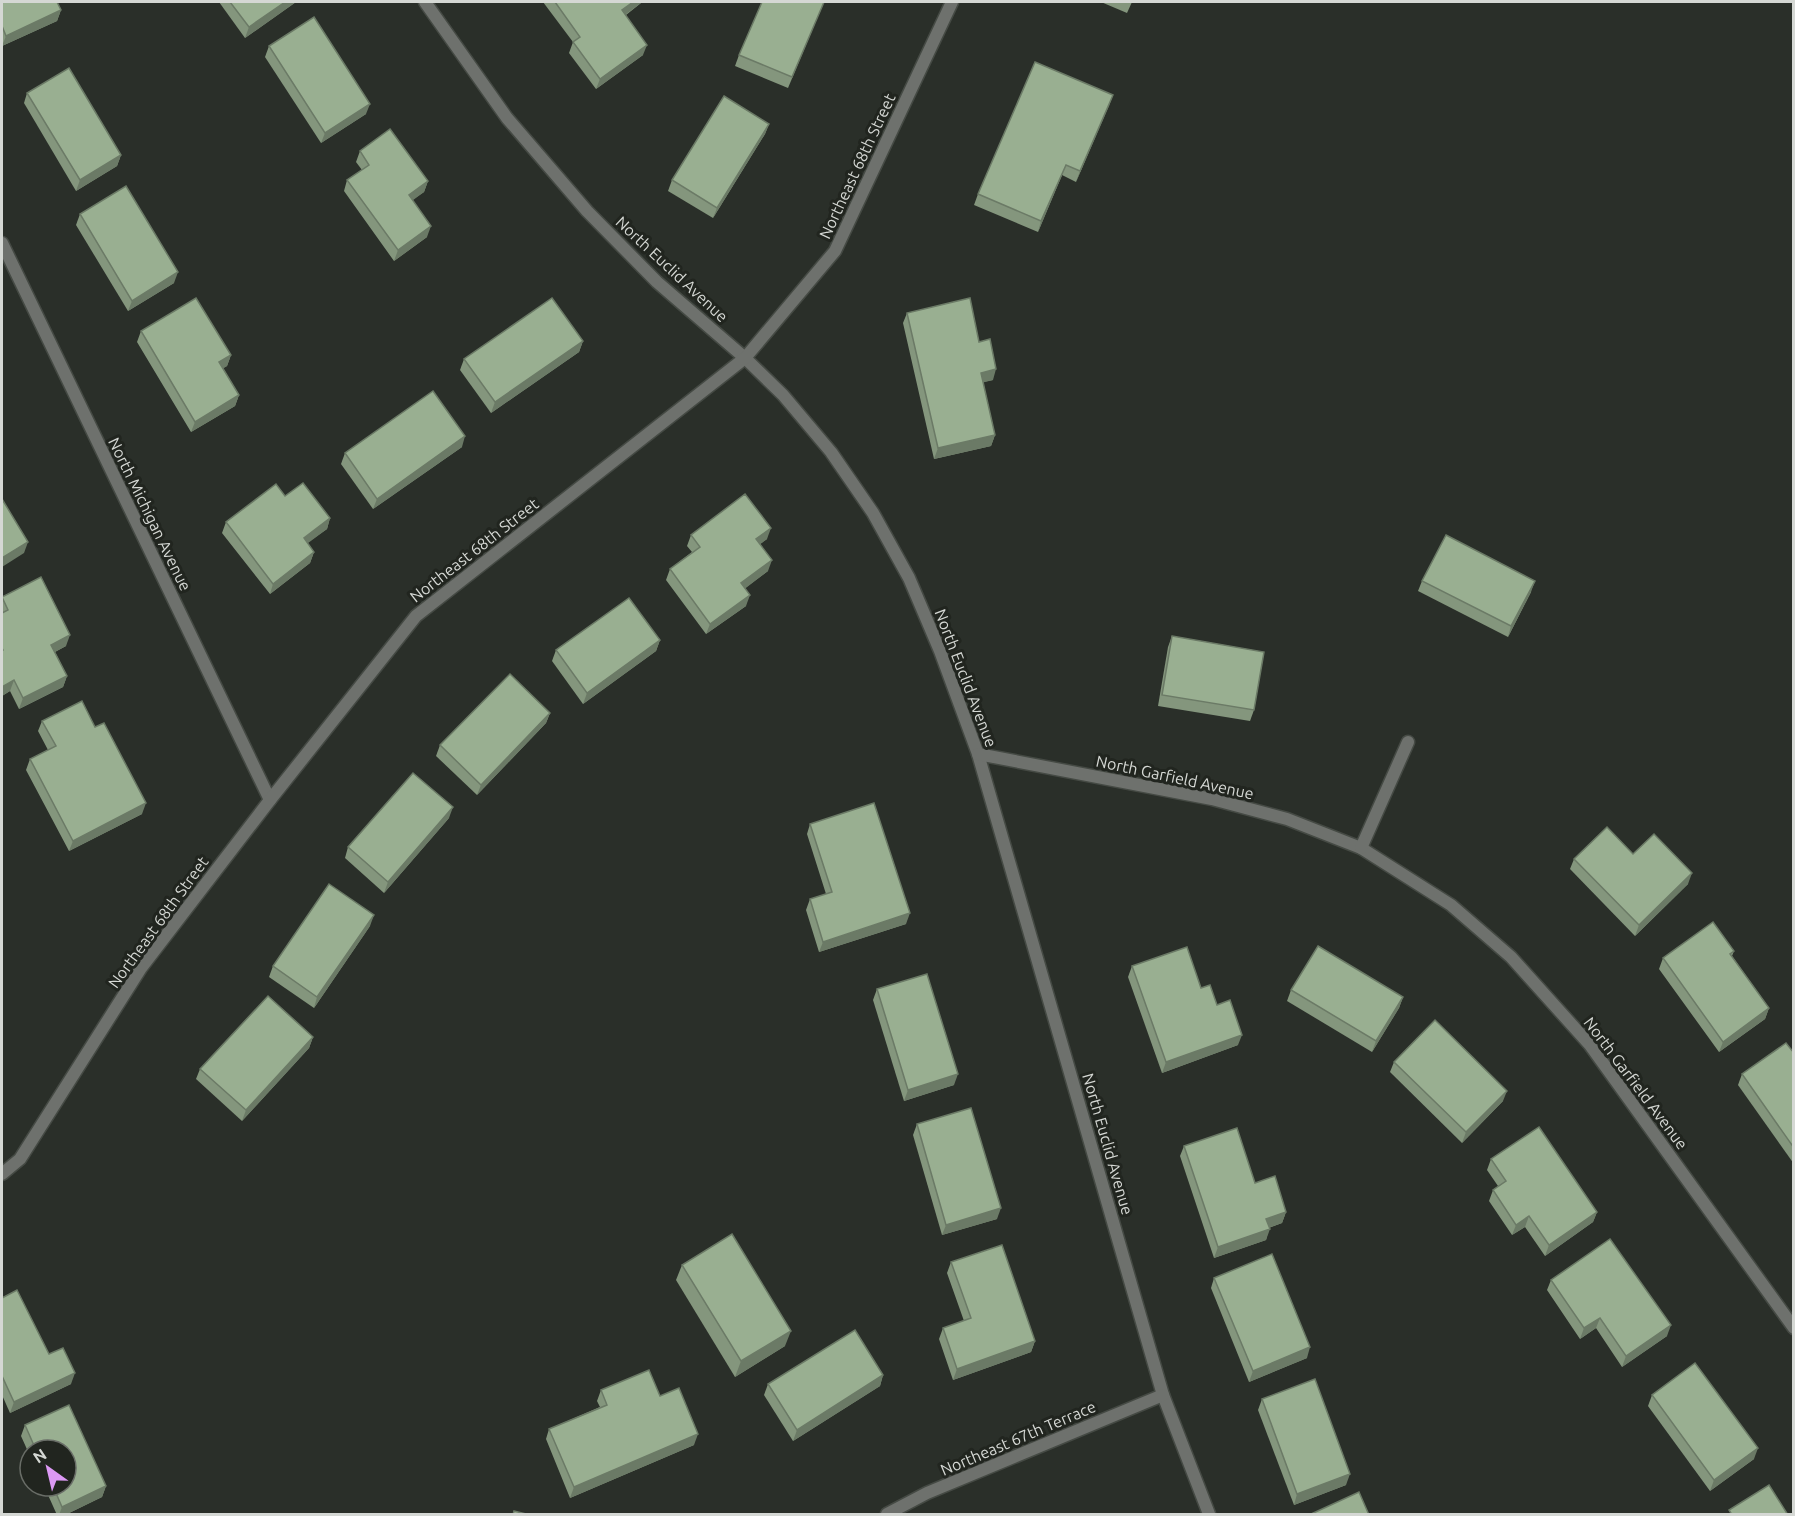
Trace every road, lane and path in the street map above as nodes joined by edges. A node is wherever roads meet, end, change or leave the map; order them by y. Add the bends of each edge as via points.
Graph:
1 (425, 2) edge
2 (952, 2) edge
3 (2, 243) edge
4 (745, 358) junction
5 (1408, 742) dead end
6 (978, 754) junction
7 (270, 800) junction
8 (1361, 848) junction
9 (2, 1174) edge
10 (1794, 1328) edge
11 (1163, 1395) junction
12 (887, 1515) edge
13 (1209, 1515) edge

1 - 4 street, North Euclid Avenue via 507,118 587,212 657,282
2 - 4 street, Northeast 68th Street via 835,251
3 - 7 street, North Michigan Avenue
4 - 6 street, North Euclid Avenue via 783,395 831,452 873,513 909,578
4 - 7 street, Northeast 68th Street via 416,616
5 - 8 street
6 - 8 street, North Garfield Avenue via 1212,799 1287,819
6 - 11 street, North Euclid Avenue
7 - 9 street, Northeast 68th Street via 141,968 20,1159
8 - 10 street, North Garfield Avenue via 1451,905 1511,957 1590,1045
11 - 12 street, Northeast 67th Terrace via 927,1493
11 - 13 street, North Euclid Avenue

